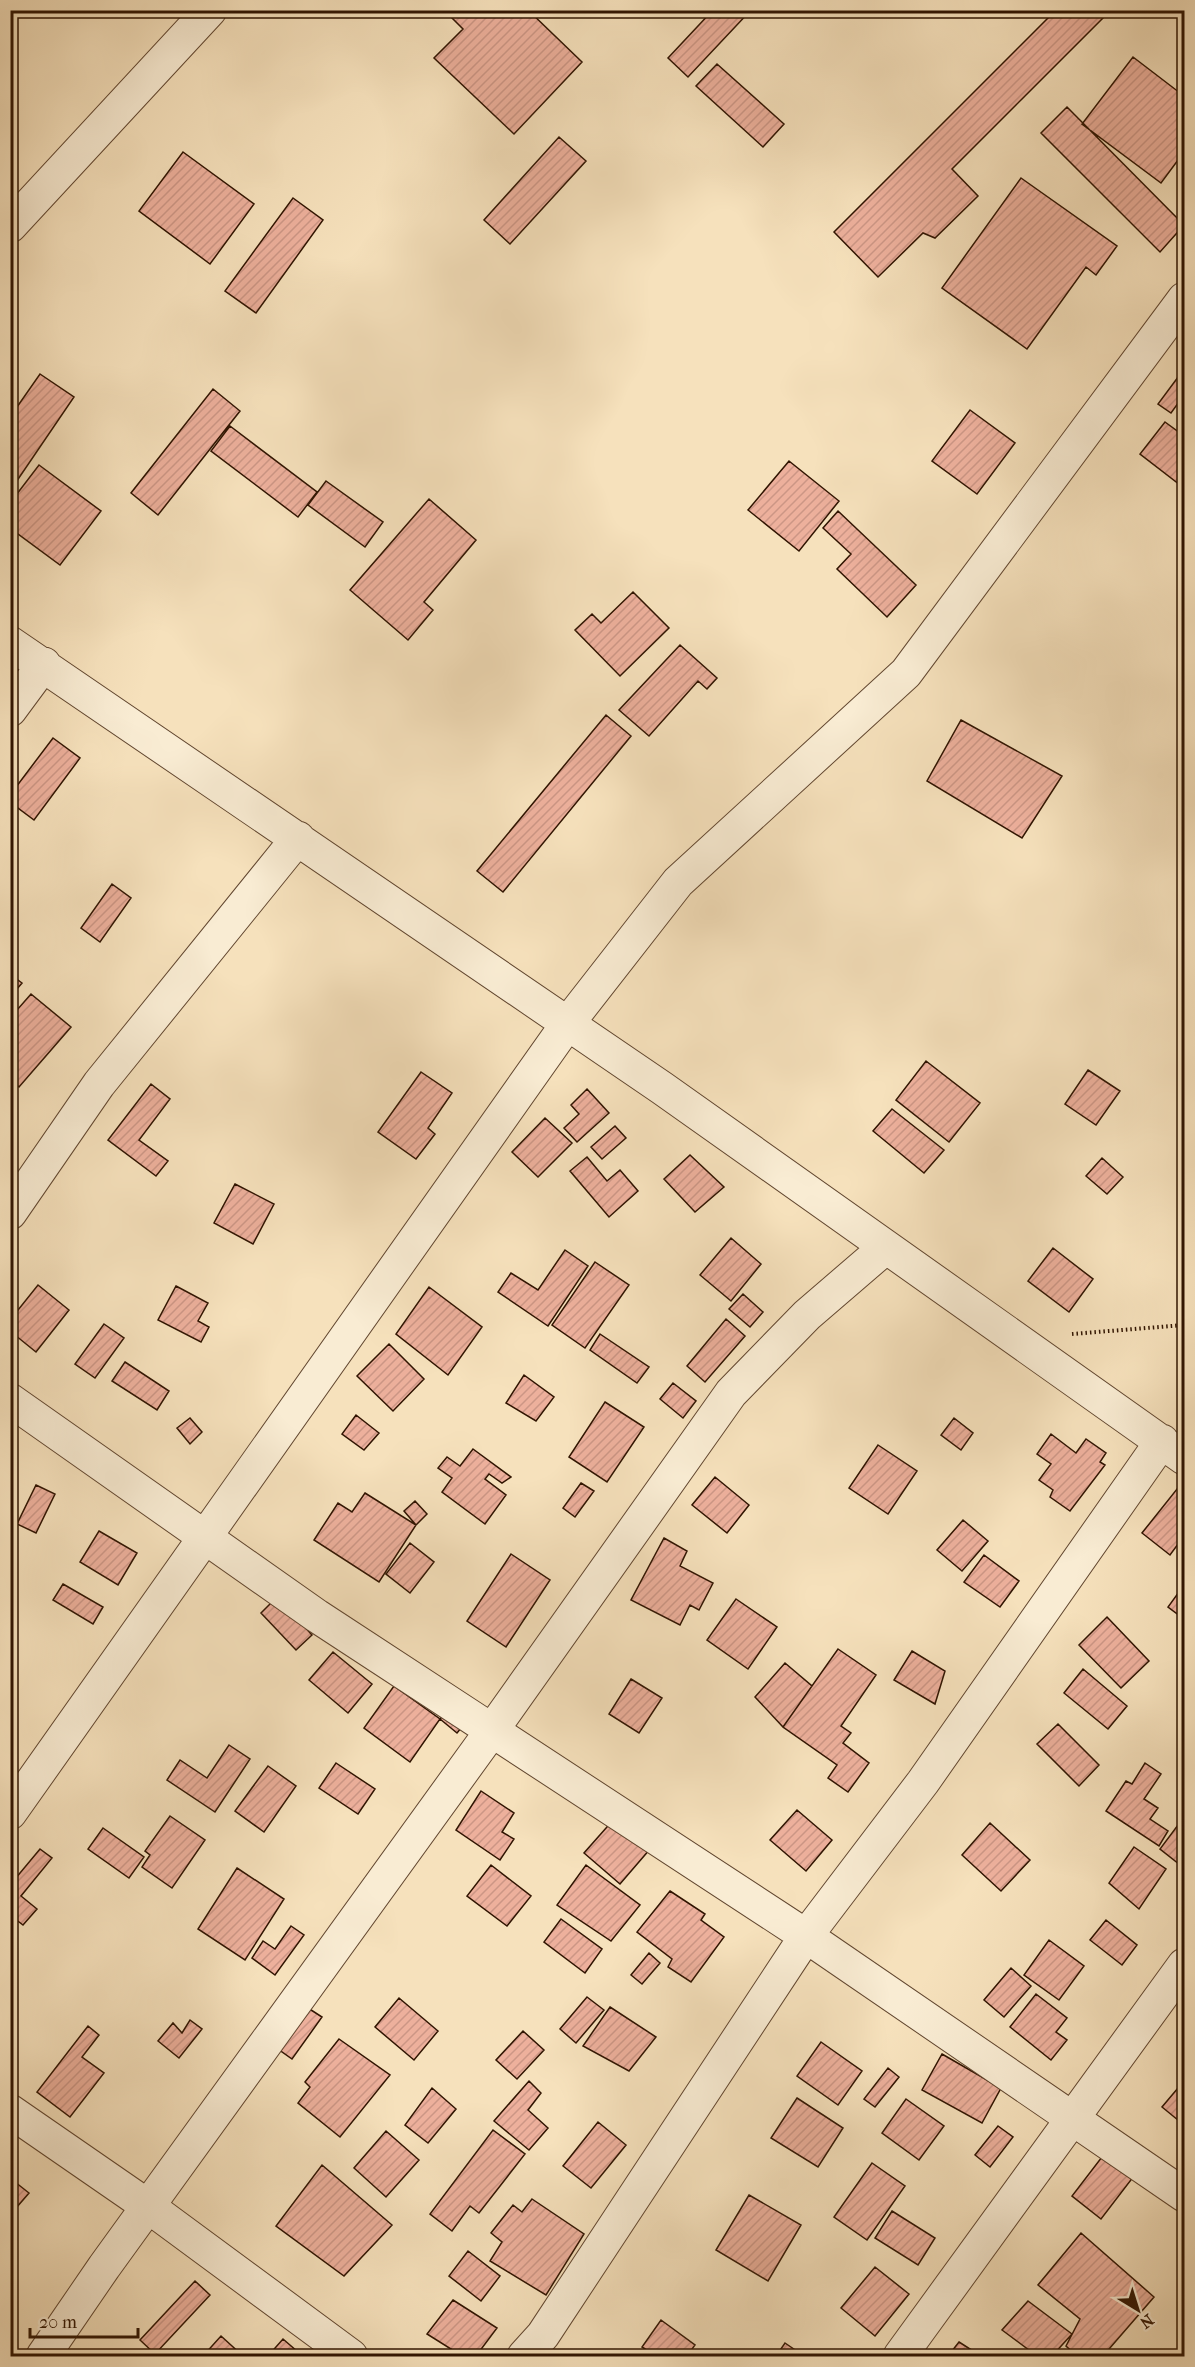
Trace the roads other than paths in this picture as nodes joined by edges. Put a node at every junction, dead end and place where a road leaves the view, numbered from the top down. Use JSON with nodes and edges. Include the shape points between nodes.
{"nodes":[{"id":1,"x":210,"y":10,"type":"edge"},
{"id":2,"x":10,"y":226,"type":"edge"},
{"id":3,"x":1185,"y":299,"type":"edge"},
{"id":4,"x":10,"y":643,"type":"edge"},
{"id":5,"x":44,"y":664,"type":"junction"},
{"id":6,"x":10,"y":710,"type":"edge"},
{"id":7,"x":298,"y":838,"type":"junction"},
{"id":8,"x":568,"y":1023,"type":"junction"},
{"id":9,"x":10,"y":1213,"type":"edge"},
{"id":10,"x":886,"y":1247,"type":"junction"},
{"id":11,"x":10,"y":1400,"type":"edge"},
{"id":12,"x":1173,"y":1450,"type":"edge"},
{"id":13,"x":204,"y":1538,"type":"junction"},
{"id":14,"x":493,"y":1729,"type":"junction"},
{"id":15,"x":10,"y":1813,"type":"edge"},
{"id":16,"x":806,"y":1936,"type":"junction"},
{"id":17,"x":1185,"y":1965,"type":"edge"},
{"id":18,"x":10,"y":2111,"type":"edge"},
{"id":19,"x":1074,"y":2118,"type":"junction"},
{"id":20,"x":1185,"y":2194,"type":"edge"},
{"id":21,"x":149,"y":2207,"type":"junction"},
{"id":22,"x":43,"y":2356,"type":"edge"},
{"id":23,"x":351,"y":2356,"type":"edge"},
{"id":24,"x":524,"y":2356,"type":"edge"},
{"id":25,"x":900,"y":2356,"type":"edge"}],
"edges":[{"from":1,"to":2,"type":"street"},
{"from":3,"to":8,"type":"street","via":[[906,673],[678,882]]},
{"from":4,"to":5,"type":"street"},
{"from":5,"to":6,"type":"street"},
{"from":5,"to":7,"type":"street"},
{"from":7,"to":8,"type":"street"},
{"from":7,"to":9,"type":"street","via":[[99,1084]]},
{"from":8,"to":10,"type":"street"},
{"from":8,"to":13,"type":"street"},
{"from":10,"to":12,"type":"street"},
{"from":10,"to":14,"type":"street","via":[[807,1315],[731,1393]]},
{"from":11,"to":13,"type":"street"},
{"from":12,"to":16,"type":"street"},
{"from":13,"to":14,"type":"street"},
{"from":13,"to":15,"type":"street"},
{"from":14,"to":16,"type":"street"},
{"from":14,"to":21,"type":"street"},
{"from":16,"to":19,"type":"street"},
{"from":16,"to":24,"type":"street","via":[[543,2335]]},
{"from":17,"to":19,"type":"street"},
{"from":18,"to":21,"type":"street"},
{"from":19,"to":20,"type":"street"},
{"from":19,"to":25,"type":"street"},
{"from":21,"to":22,"type":"street"},
{"from":21,"to":23,"type":"street"}]}
